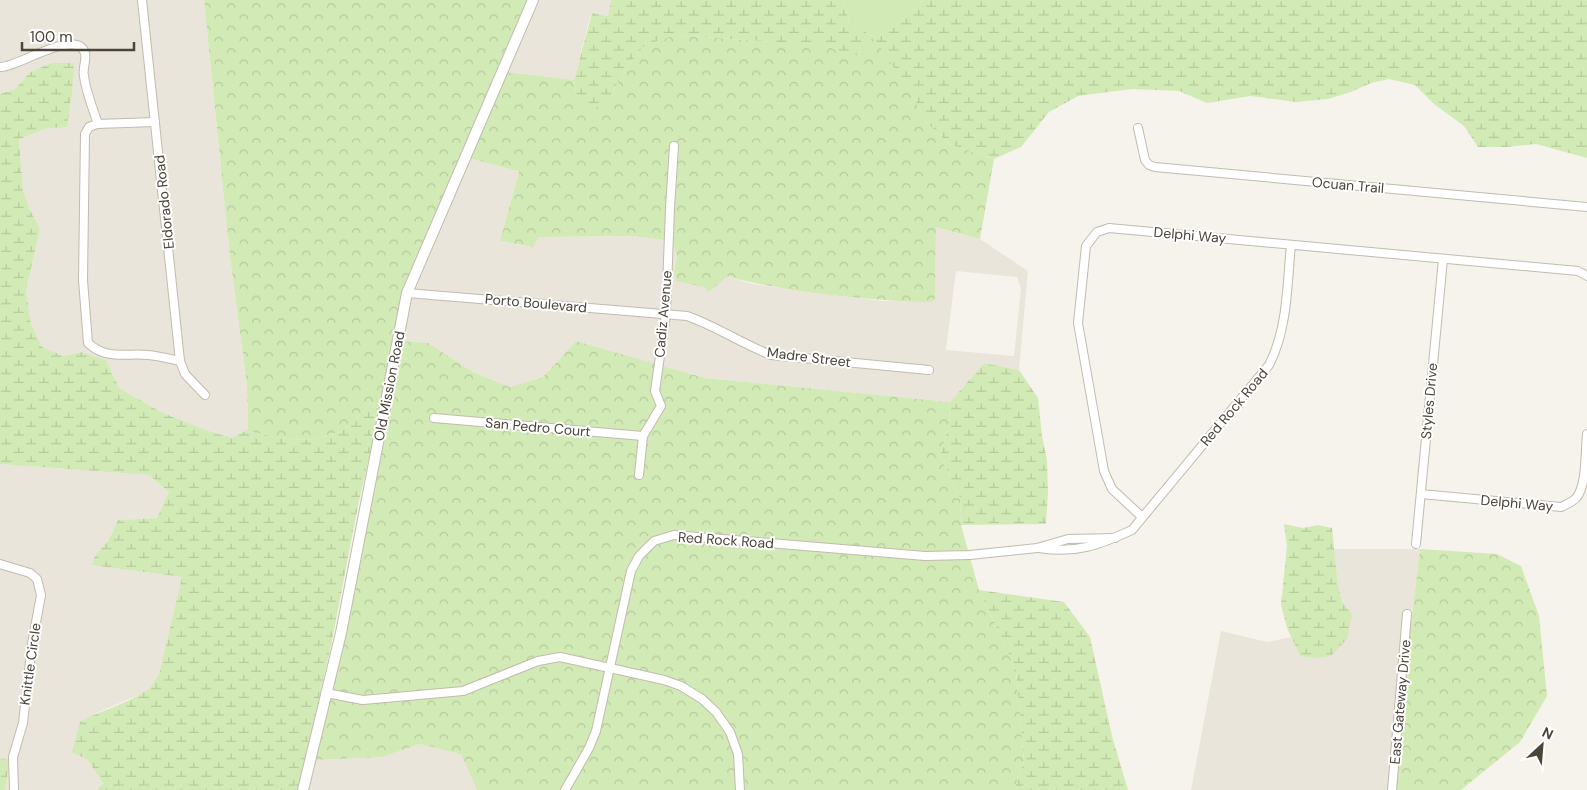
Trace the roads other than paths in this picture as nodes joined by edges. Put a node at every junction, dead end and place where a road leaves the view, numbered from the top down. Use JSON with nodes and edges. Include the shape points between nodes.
{"nodes":[{"id":1,"x":142,"y":0,"type":"edge"},
{"id":2,"x":533,"y":0,"type":"edge"},
{"id":3,"x":0,"y":67,"type":"edge"},
{"id":4,"x":155,"y":122,"type":"junction"},
{"id":5,"x":98,"y":124,"type":"junction"},
{"id":6,"x":1138,"y":128,"type":"dead end"},
{"id":7,"x":674,"y":146,"type":"dead end"},
{"id":8,"x":1587,"y":207,"type":"edge"},
{"id":9,"x":1291,"y":245,"type":"junction"},
{"id":10,"x":1443,"y":259,"type":"junction"},
{"id":11,"x":1587,"y":276,"type":"edge"},
{"id":12,"x":407,"y":293,"type":"junction"},
{"id":13,"x":666,"y":314,"type":"junction"},
{"id":14,"x":180,"y":361,"type":"junction"},
{"id":15,"x":929,"y":370,"type":"dead end"},
{"id":16,"x":205,"y":395,"type":"dead end"},
{"id":17,"x":434,"y":418,"type":"dead end"},
{"id":18,"x":1587,"y":434,"type":"edge"},
{"id":19,"x":643,"y":436,"type":"junction"},
{"id":20,"x":639,"y":475,"type":"dead end"},
{"id":21,"x":1421,"y":494,"type":"junction"},
{"id":22,"x":1142,"y":517,"type":"junction"},
{"id":23,"x":1076,"y":538,"type":"junction"},
{"id":24,"x":1115,"y":538,"type":"junction"},
{"id":25,"x":1416,"y":544,"type":"dead end"},
{"id":26,"x":1037,"y":548,"type":"junction"},
{"id":27,"x":1075,"y":550,"type":"junction"},
{"id":28,"x":0,"y":564,"type":"edge"},
{"id":29,"x":1407,"y":614,"type":"dead end"},
{"id":30,"x":610,"y":668,"type":"junction"},
{"id":31,"x":326,"y":693,"type":"junction"},
{"id":32,"x":14,"y":790,"type":"edge"},
{"id":33,"x":303,"y":790,"type":"edge"},
{"id":34,"x":565,"y":790,"type":"edge"},
{"id":35,"x":740,"y":790,"type":"edge"},
{"id":36,"x":1392,"y":790,"type":"edge"}],
"edges":[{"from":1,"to":4,"type":"street","name":"Eldorado Road"},
{"from":2,"to":12,"type":"street","name":"Old Mission Road"},
{"from":3,"to":5,"type":"street","via":[[57,46],[79,46],[85,55],[83,75]]},
{"from":4,"to":5,"type":"street"},
{"from":4,"to":14,"type":"street","name":"Eldorado Road"},
{"from":5,"to":14,"type":"street","via":[[89,127],[85,134],[83,280],[88,343],[108,354],[148,355]]},
{"from":6,"to":8,"type":"street","name":"Ocuan Trail","via":[[1145,160],[1155,167]]},
{"from":7,"to":13,"type":"street","name":"Cadiz Avenue"},
{"from":9,"to":10,"type":"street","name":"Delphi Way"},
{"from":9,"to":22,"type":"street","name":"Red Rock Road","via":[[1281,336],[1269,365]]},
{"from":9,"to":22,"type":"street","name":"Delphi Way","via":[[1109,228],[1097,232],[1086,246],[1078,324],[1104,471],[1112,489]]},
{"from":10,"to":11,"type":"street","name":"Delphi Way","via":[[1578,271]]},
{"from":10,"to":21,"type":"street","name":"Styles Drive"},
{"from":12,"to":13,"type":"street","name":"Porto Boulevard"},
{"from":12,"to":31,"type":"street","name":"Old Mission Road","via":[[341,633]]},
{"from":13,"to":15,"type":"street","name":"Madre Street","via":[[703,322],[771,355]]},
{"from":13,"to":19,"type":"street","name":"Cadiz Avenue","via":[[655,390],[661,406]]},
{"from":14,"to":16,"type":"street","name":"Eldorado Road","via":[[185,374]]},
{"from":17,"to":19,"type":"street","name":"San Pedro Court"},
{"from":18,"to":21,"type":"street","name":"Delphi Way","via":[[1582,486],[1570,504],[1561,506]]},
{"from":19,"to":20,"type":"street","name":"Cadiz Avenue"},
{"from":21,"to":25,"type":"street","name":"Styles Drive"},
{"from":22,"to":24,"type":"street","name":"Red Rock Road","via":[[1132,530]]},
{"from":23,"to":24,"type":"street","name":"Red Rock Road"},
{"from":23,"to":26,"type":"street","name":"Red Rock Road"},
{"from":23,"to":27,"type":"street"},
{"from":24,"to":27,"type":"street","name":"Red Rock Road"},
{"from":26,"to":27,"type":"street","name":"Red Rock Road"},
{"from":26,"to":30,"type":"street","name":"Red Rock Road","via":[[925,556],[674,535],[654,541],[639,556],[631,571]]},
{"from":28,"to":32,"type":"street","name":"Knittle Circle","via":[[30,573],[42,595],[32,644],[23,723],[13,757]]},
{"from":29,"to":36,"type":"street","name":"East Gateway Drive"},
{"from":30,"to":31,"type":"street","via":[[560,657],[538,661],[463,691],[363,700]]},
{"from":30,"to":34,"type":"street","name":"Red Rock Road","via":[[596,731]]},
{"from":30,"to":35,"type":"street","via":[[681,686],[716,712],[730,732],[738,754]]},
{"from":31,"to":33,"type":"street","name":"Old Mission Road"}]}
